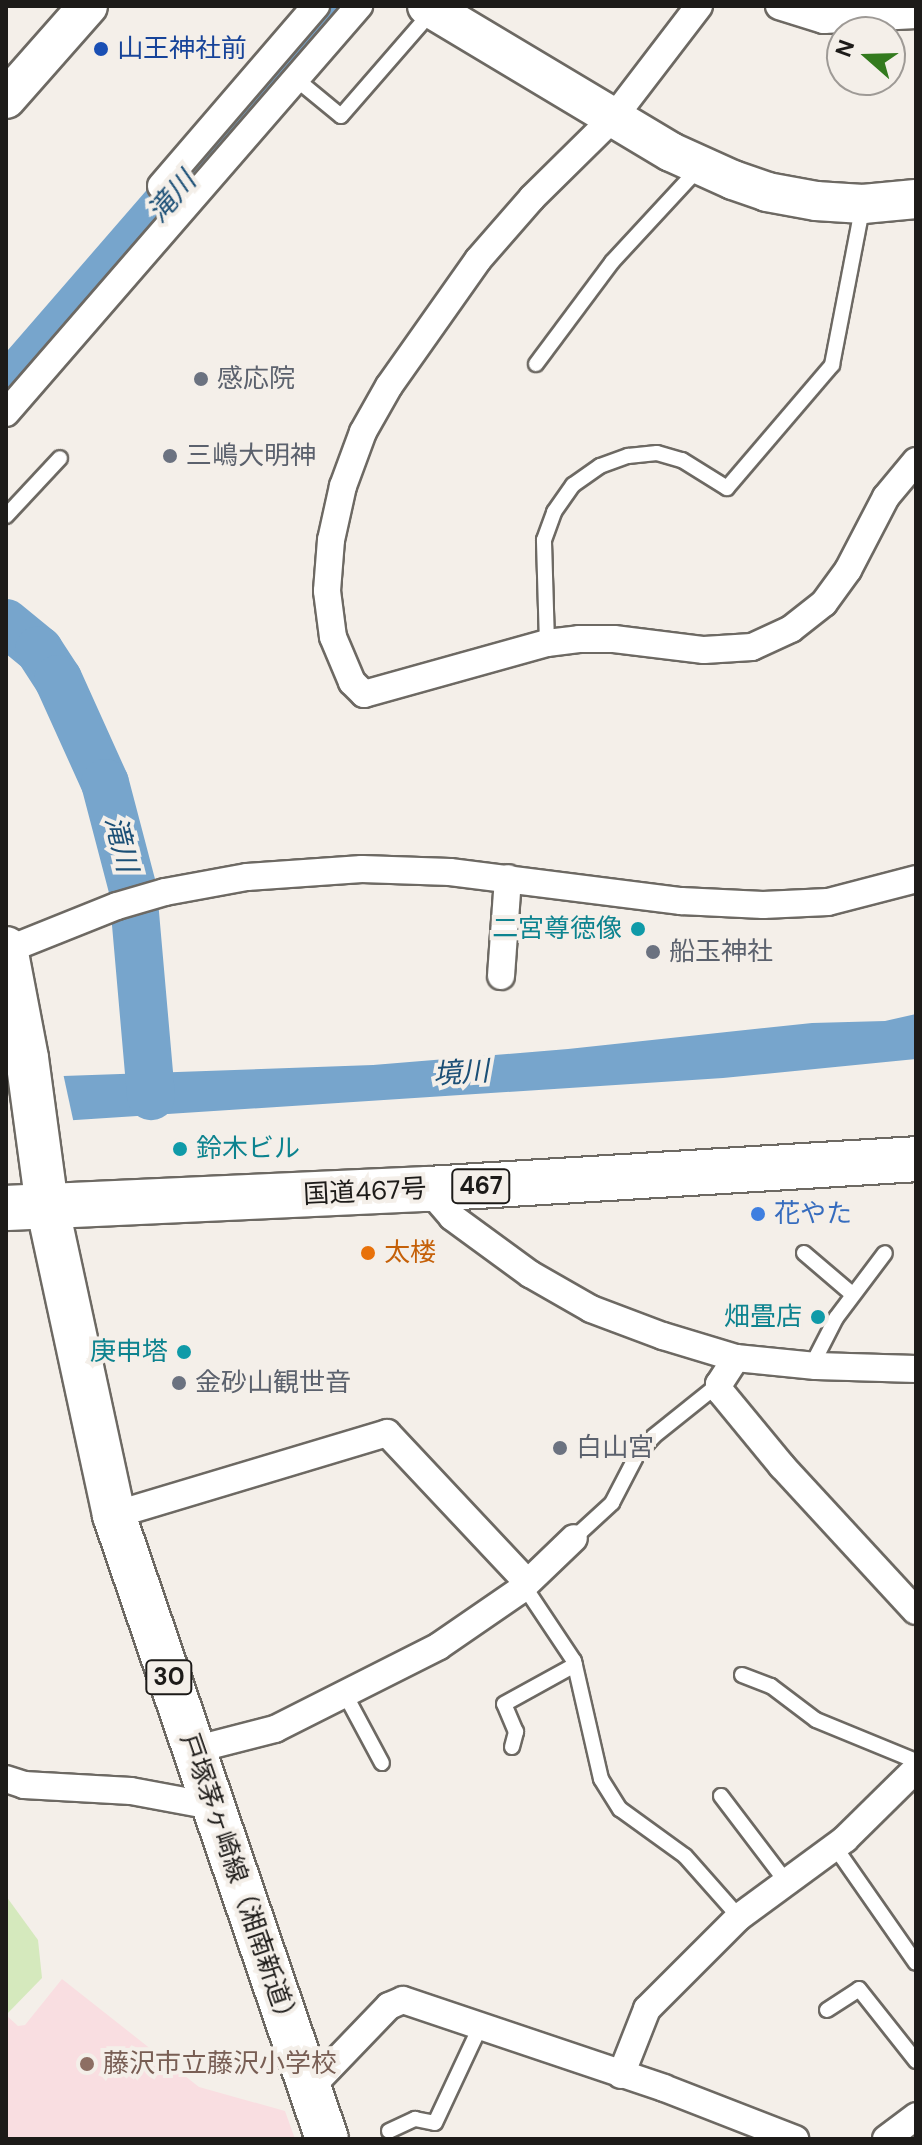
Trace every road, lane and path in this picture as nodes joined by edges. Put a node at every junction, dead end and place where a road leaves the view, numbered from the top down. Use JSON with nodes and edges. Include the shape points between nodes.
{"nodes":[{"id":1,"x":88,"y":6,"type":"edge"},
{"id":2,"x":316,"y":6,"type":"edge"},
{"id":3,"x":359,"y":6,"type":"edge"},
{"id":4,"x":699,"y":6,"type":"edge"},
{"id":5,"x":779,"y":6,"type":"edge"},
{"id":6,"x":430,"y":8,"type":"edge"},
{"id":7,"x":916,"y":15,"type":"edge"},
{"id":8,"x":296,"y":79,"type":"junction"},
{"id":9,"x":6,"y":99,"type":"edge"},
{"id":10,"x":614,"y":117,"type":"junction"},
{"id":11,"x":700,"y":167,"type":"junction"},
{"id":12,"x":161,"y":186,"type":"dead end"},
{"id":13,"x":916,"y":199,"type":"edge"},
{"id":14,"x":863,"y":204,"type":"junction"},
{"id":15,"x":536,"y":364,"type":"dead end"},
{"id":16,"x":6,"y":413,"type":"edge"},
{"id":17,"x":60,"y":458,"type":"dead end"},
{"id":18,"x":916,"y":461,"type":"edge"},
{"id":19,"x":6,"y":516,"type":"edge"},
{"id":20,"x":547,"y":643,"type":"junction"},
{"id":21,"x":508,"y":878,"type":"junction"},
{"id":22,"x":916,"y":879,"type":"edge"},
{"id":23,"x":6,"y":949,"type":"edge"},
{"id":24,"x":501,"y":976,"type":"dead end"},
{"id":25,"x":916,"y":1159,"type":"edge"},
{"id":26,"x":428,"y":1189,"type":"junction"},
{"id":27,"x":26,"y":1207,"type":"edge"},
{"id":28,"x":804,"y":1253,"type":"dead end"},
{"id":29,"x":885,"y":1253,"type":"dead end"},
{"id":30,"x":852,"y":1294,"type":"junction"},
{"id":31,"x":736,"y":1358,"type":"junction"},
{"id":32,"x":812,"y":1365,"type":"junction"},
{"id":33,"x":916,"y":1369,"type":"edge"},
{"id":34,"x":719,"y":1384,"type":"junction"},
{"id":35,"x":114,"y":1515,"type":"junction"},
{"id":36,"x":574,"y":1538,"type":"joint"},
{"id":37,"x":525,"y":1584,"type":"junction"},
{"id":38,"x":916,"y":1611,"type":"edge"},
{"id":39,"x":575,"y":1665,"type":"junction"},
{"id":40,"x":742,"y":1675,"type":"dead end"},
{"id":41,"x":346,"y":1696,"type":"junction"},
{"id":42,"x":512,"y":1747,"type":"dead end"},
{"id":43,"x":193,"y":1750,"type":"junction"},
{"id":44,"x":916,"y":1761,"type":"edge"},
{"id":45,"x":382,"y":1763,"type":"dead end"},
{"id":46,"x":916,"y":1769,"type":"edge"},
{"id":47,"x":6,"y":1779,"type":"edge"},
{"id":48,"x":721,"y":1796,"type":"dead end"},
{"id":49,"x":212,"y":1806,"type":"junction"},
{"id":50,"x":835,"y":1847,"type":"junction"},
{"id":51,"x":787,"y":1883,"type":"junction"},
{"id":52,"x":739,"y":1917,"type":"junction"},
{"id":53,"x":916,"y":1963,"type":"edge"},
{"id":54,"x":827,"y":2010,"type":"dead end"},
{"id":55,"x":480,"y":2027,"type":"junction"},
{"id":56,"x":916,"y":2061,"type":"edge"},
{"id":57,"x":621,"y":2075,"type":"junction"},
{"id":58,"x":311,"y":2087,"type":"junction"},
{"id":59,"x":916,"y":2116,"type":"edge"},
{"id":60,"x":389,"y":2131,"type":"dead end"},
{"id":61,"x":327,"y":2139,"type":"edge"},
{"id":62,"x":795,"y":2139,"type":"edge"},
{"id":63,"x":886,"y":2139,"type":"edge"}],
"edges":[{"from":1,"to":9,"type":"street"},
{"from":2,"to":12,"type":"street"},
{"from":3,"to":8,"type":"street"},
{"from":4,"to":10,"type":"street"},
{"from":5,"to":7,"type":"street","via":[[824,20]]},
{"from":6,"to":8,"type":"lane","via":[[341,116]]},
{"from":6,"to":10,"type":"street"},
{"from":8,"to":16,"type":"street"},
{"from":10,"to":11,"type":"street"},
{"from":10,"to":20,"type":"street","via":[[478,260],[389,386],[363,432],[331,540],[327,591],[333,637],[352,682],[364,694]]},
{"from":11,"to":14,"type":"street","via":[[779,195]]},
{"from":11,"to":15,"type":"lane","via":[[612,262]]},
{"from":13,"to":14,"type":"street"},
{"from":14,"to":20,"type":"lane","via":[[832,365],[727,488],[682,460],[657,453],[600,466],[573,485],[554,512],[544,540]]},
{"from":17,"to":19,"type":"lane"},
{"from":18,"to":20,"type":"street","via":[[886,497],[848,570],[824,603],[791,629],[752,647],[716,650],[614,639]]},
{"from":21,"to":22,"type":"street","via":[[751,905],[828,902]]},
{"from":21,"to":23,"type":"street","via":[[346,870],[223,880],[117,906]]},
{"from":21,"to":24,"type":"street"},
{"from":23,"to":27,"type":"main road","number":"30","via":[[38,1146]]},
{"from":25,"to":26,"type":"highway","name":"国道467号","number":"467"},
{"from":26,"to":27,"type":"highway","name":"国道467号","number":"467"},
{"from":26,"to":31,"type":"street","via":[[481,1239],[591,1309]]},
{"from":27,"to":35,"type":"main road","name":"戸塚茅ヶ崎線（湘南新道）","number":"30"},
{"from":28,"to":30,"type":"lane"},
{"from":29,"to":30,"type":"lane"},
{"from":30,"to":32,"type":"lane"},
{"from":31,"to":32,"type":"street"},
{"from":31,"to":34,"type":"street"},
{"from":32,"to":33,"type":"street"},
{"from":34,"to":36,"type":"lane","via":[[654,1436],[637,1455],[612,1503]]},
{"from":34,"to":38,"type":"street","via":[[782,1466]]},
{"from":35,"to":37,"type":"street","via":[[387,1433]]},
{"from":35,"to":43,"type":"main road","name":"戸塚茅ヶ崎線（湘南新道）","number":"30"},
{"from":36,"to":37,"type":"street"},
{"from":37,"to":39,"type":"lane"},
{"from":37,"to":41,"type":"street","via":[[439,1646]]},
{"from":39,"to":42,"type":"lane","via":[[504,1704],[516,1732]]},
{"from":39,"to":52,"type":"lane","via":[[601,1779],[620,1809],[685,1856]]},
{"from":40,"to":44,"type":"lane","via":[[771,1686],[816,1720]]},
{"from":41,"to":43,"type":"street","via":[[275,1729]]},
{"from":41,"to":45,"type":"lane"},
{"from":43,"to":49,"type":"main road","name":"戸塚茅ヶ崎線（湘南新道）","number":"30"},
{"from":46,"to":50,"type":"street"},
{"from":47,"to":49,"type":"street","via":[[24,1785],[131,1791]]},
{"from":48,"to":51,"type":"lane"},
{"from":49,"to":58,"type":"main road","name":"戸塚茅ヶ崎線（湘南新道）","number":"30"},
{"from":50,"to":51,"type":"street"},
{"from":50,"to":53,"type":"lane"},
{"from":51,"to":52,"type":"street"},
{"from":52,"to":57,"type":"street","via":[[647,2009]]},
{"from":54,"to":56,"type":"lane","via":[[859,1989]]},
{"from":55,"to":57,"type":"street"},
{"from":55,"to":58,"type":"street","via":[[403,2000],[389,2006]]},
{"from":55,"to":60,"type":"lane","via":[[435,2123],[415,2119]]},
{"from":57,"to":62,"type":"street"},
{"from":58,"to":61,"type":"main road","name":"戸塚茅ヶ崎線（湘南新道）","number":"30"},
{"from":59,"to":63,"type":"street"}]}
